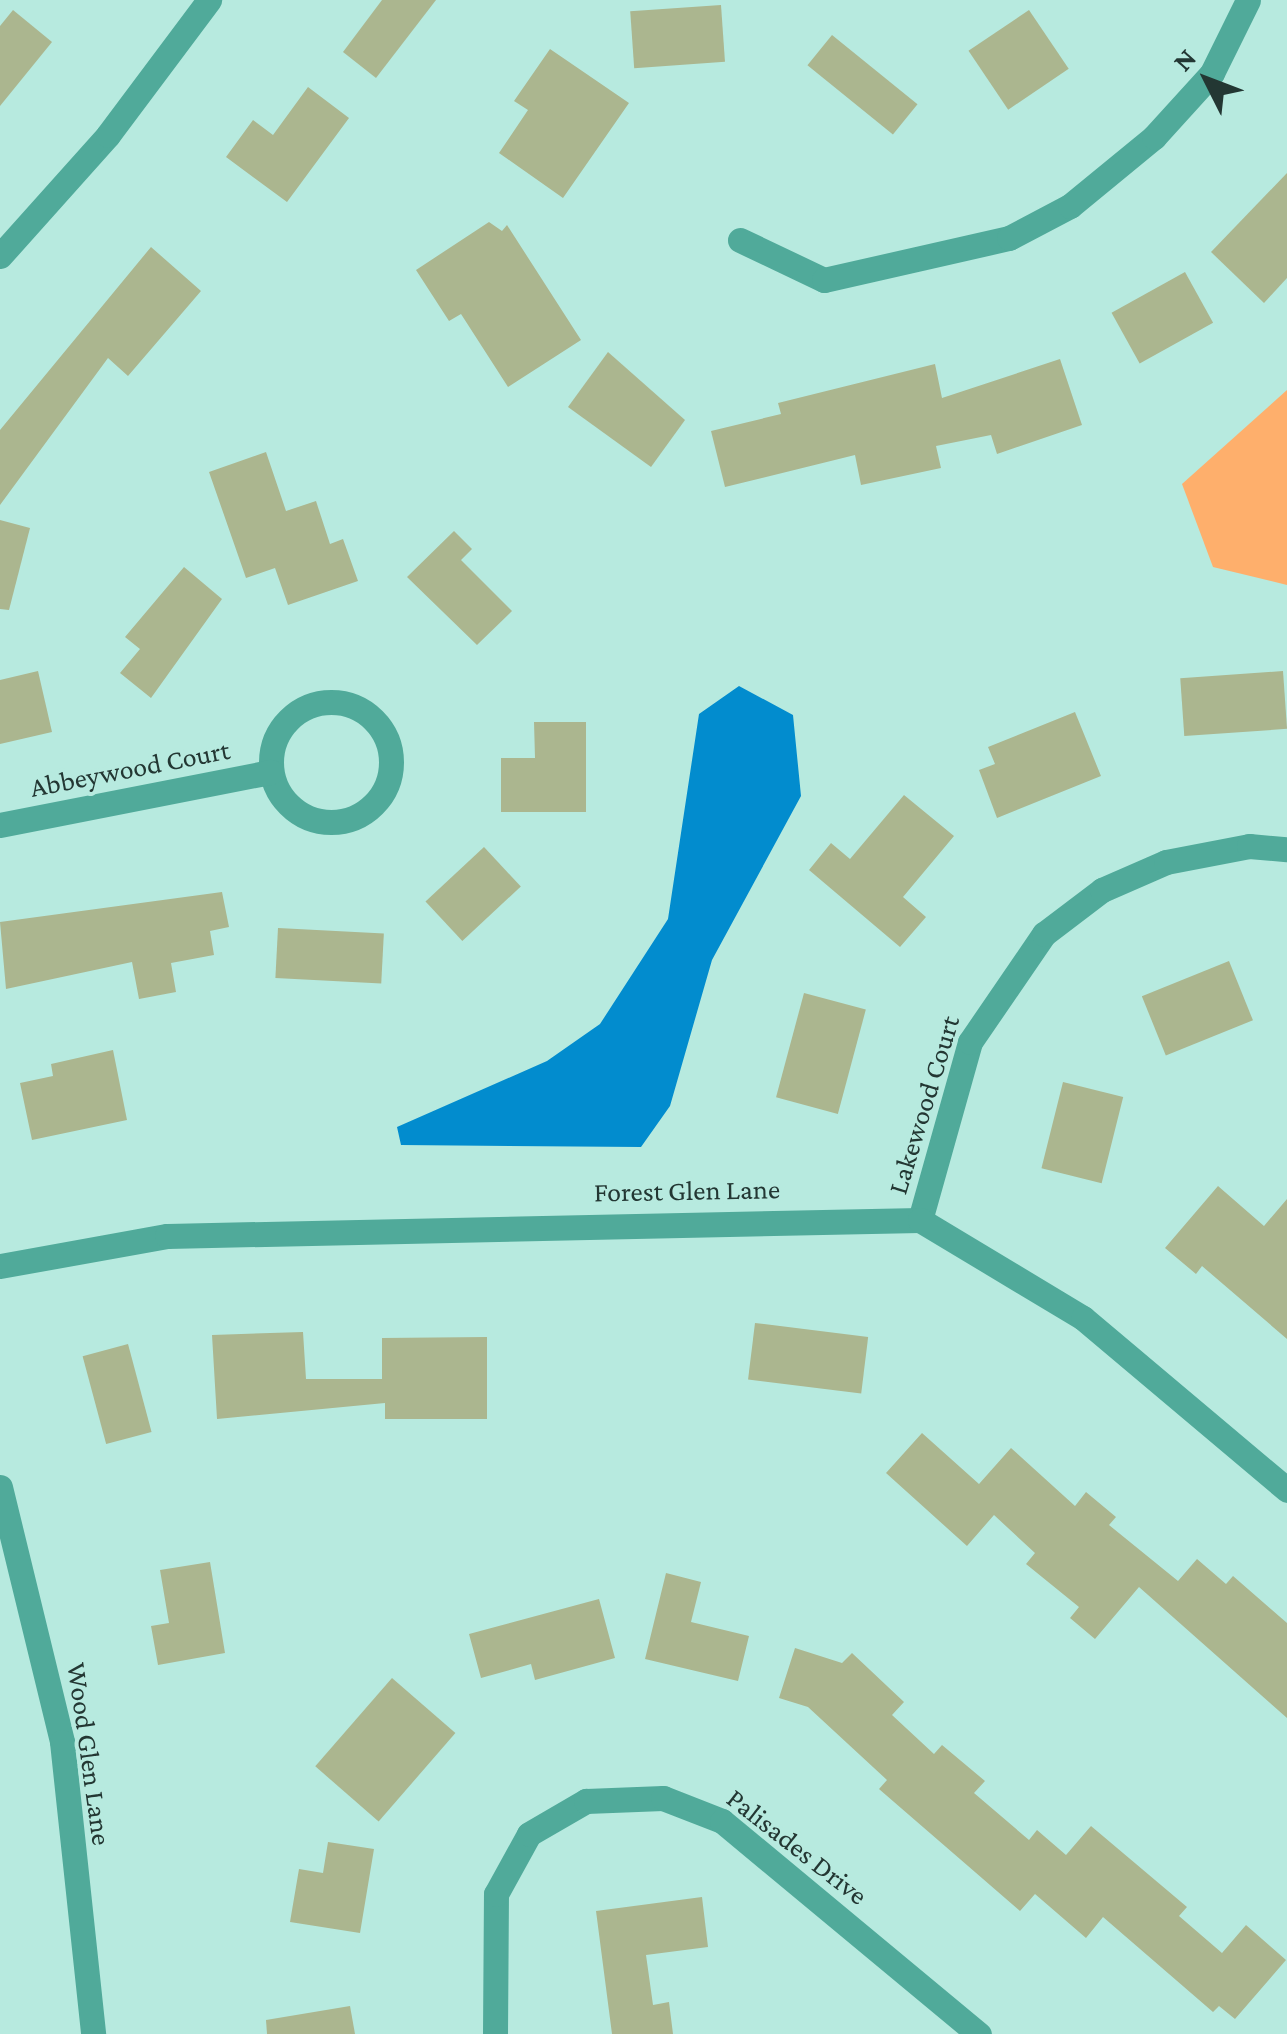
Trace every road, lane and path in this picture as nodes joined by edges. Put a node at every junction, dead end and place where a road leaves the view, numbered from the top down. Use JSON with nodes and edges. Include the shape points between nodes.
{"nodes":[{"id":1,"x":210,"y":0,"type":"edge"},
{"id":2,"x":1248,"y":0,"type":"edge"},
{"id":3,"x":740,"y":240,"type":"dead end"},
{"id":4,"x":0,"y":256,"type":"edge"},
{"id":5,"x":271,"y":772,"type":"junction"},
{"id":6,"x":0,"y":825,"type":"edge"},
{"id":7,"x":1287,"y":849,"type":"edge"},
{"id":8,"x":920,"y":1220,"type":"junction"},
{"id":9,"x":0,"y":1266,"type":"edge"},
{"id":10,"x":0,"y":1486,"type":"edge"},
{"id":11,"x":1287,"y":1490,"type":"edge"},
{"id":12,"x":93,"y":2034,"type":"edge"},
{"id":13,"x":495,"y":2034,"type":"edge"},
{"id":14,"x":979,"y":2034,"type":"edge"}],
"edges":[{"from":1,"to":4,"type":"street","via":[[108,136]]},
{"from":2,"to":3,"type":"street","via":[[1212,74],[1154,137],[1070,206],[1009,238],[824,280]]},
{"from":5,"to":5,"type":"street","name":"Abbeywood Court","via":[[289,806],[341,821],[385,788],[390,749],[376,722],[351,704],[310,705],[279,732]]},
{"from":5,"to":6,"type":"street","name":"Abbeywood Court"},
{"from":7,"to":8,"type":"street","name":"Lakewood Court","via":[[1249,846],[1166,862],[1102,890],[1044,934],[970,1042]]},
{"from":8,"to":9,"type":"street","name":"Forest Glen Lane","via":[[167,1236]]},
{"from":8,"to":11,"type":"street","via":[[1083,1318]]},
{"from":10,"to":12,"type":"street","name":"Wood Glen Lane","via":[[62,1742]]},
{"from":13,"to":14,"type":"street","name":"Palisades Drive","via":[[496,1894],[529,1834],[586,1800],[663,1798],[710,1815]]}]}
